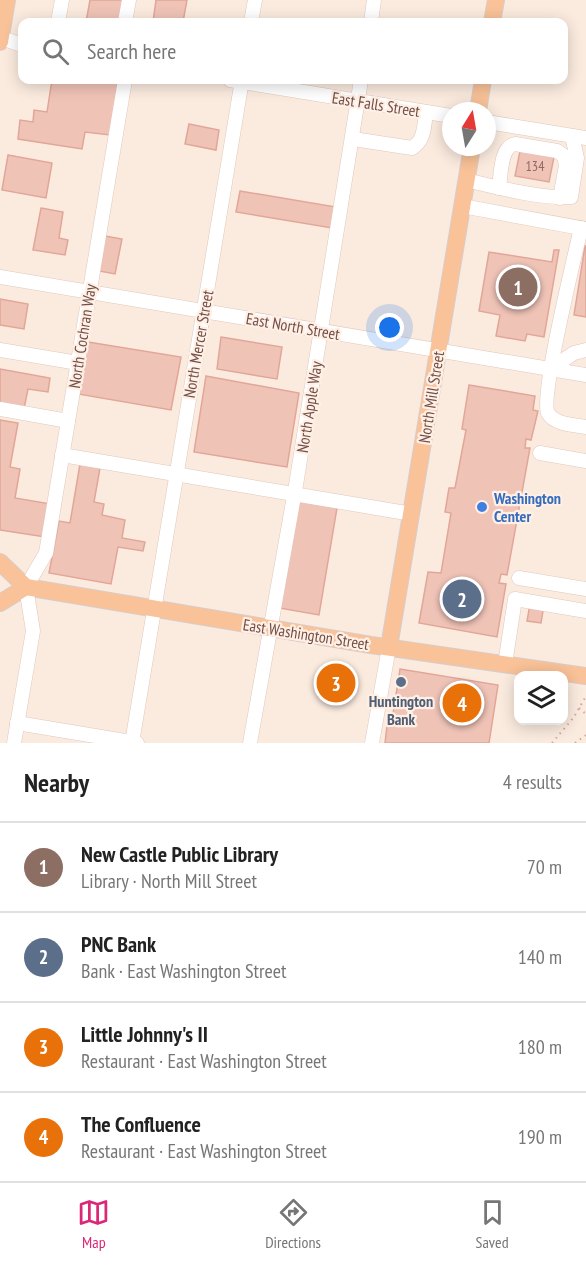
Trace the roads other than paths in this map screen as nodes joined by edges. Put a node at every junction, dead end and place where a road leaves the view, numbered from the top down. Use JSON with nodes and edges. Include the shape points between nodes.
{"nodes":[{"id":1,"x":62,"y":0,"type":"edge"},
{"id":2,"x":129,"y":0,"type":"edge"},
{"id":3,"x":255,"y":0,"type":"edge"},
{"id":4,"x":374,"y":0,"type":"edge"},
{"id":5,"x":496,"y":0,"type":"edge"},
{"id":6,"x":4,"y":10,"type":"edge"},
{"id":7,"x":59,"y":18,"type":"edge"},
{"id":8,"x":126,"y":18,"type":"edge"},
{"id":9,"x":252,"y":18,"type":"edge"},
{"id":10,"x":372,"y":18,"type":"edge"},
{"id":11,"x":493,"y":18,"type":"edge"},
{"id":12,"x":0,"y":39,"type":"edge"},
{"id":13,"x":18,"y":44,"type":"edge"},
{"id":14,"x":124,"y":84,"type":"edge"},
{"id":15,"x":237,"y":84,"type":"edge"},
{"id":16,"x":261,"y":84,"type":"edge"},
{"id":17,"x":361,"y":84,"type":"edge"},
{"id":18,"x":482,"y":84,"type":"edge"},
{"id":19,"x":358,"y":101,"type":"junction"},
{"id":20,"x":479,"y":102,"type":"edge"},
{"id":21,"x":426,"y":112,"type":"junction"},
{"id":22,"x":442,"y":115,"type":"edge"},
{"id":23,"x":496,"y":123,"type":"edge"},
{"id":24,"x":572,"y":136,"type":"junction"},
{"id":25,"x":586,"y":138,"type":"edge"},
{"id":26,"x":352,"y":139,"type":"junction"},
{"id":27,"x":470,"y":156,"type":"edge"},
{"id":28,"x":466,"y":180,"type":"junction"},
{"id":29,"x":499,"y":188,"type":"junction"},
{"id":30,"x":563,"y":197,"type":"junction"},
{"id":31,"x":462,"y":206,"type":"junction"},
{"id":32,"x":562,"y":224,"type":"junction"},
{"id":33,"x":584,"y":228,"type":"edge"},
{"id":34,"x":0,"y":277,"type":"edge"},
{"id":35,"x":90,"y":292,"type":"junction"},
{"id":36,"x":203,"y":311,"type":"junction"},
{"id":37,"x":322,"y":331,"type":"junction"},
{"id":38,"x":0,"y":350,"type":"edge"},
{"id":39,"x":586,"y":350,"type":"edge"},
{"id":40,"x":439,"y":351,"type":"junction"},
{"id":41,"x":78,"y":363,"type":"junction"},
{"id":42,"x":550,"y":369,"type":"junction"},
{"id":43,"x":586,"y":375,"type":"edge"},
{"id":44,"x":0,"y":409,"type":"edge"},
{"id":45,"x":68,"y":421,"type":"junction"},
{"id":46,"x":586,"y":426,"type":"edge"},
{"id":47,"x":540,"y":453,"type":"dead end"},
{"id":48,"x":63,"y":455,"type":"junction"},
{"id":49,"x":586,"y":461,"type":"edge"},
{"id":50,"x":176,"y":475,"type":"junction"},
{"id":51,"x":294,"y":495,"type":"junction"},
{"id":52,"x":412,"y":514,"type":"junction"},
{"id":53,"x":0,"y":562,"type":"edge"},
{"id":54,"x":519,"y":578,"type":"dead end"},
{"id":55,"x":26,"y":587,"type":"junction"},
{"id":56,"x":586,"y":589,"type":"edge"},
{"id":57,"x":0,"y":603,"type":"edge"},
{"id":58,"x":153,"y":608,"type":"junction"},
{"id":59,"x":586,"y":611,"type":"edge"},
{"id":60,"x":269,"y":628,"type":"junction"},
{"id":61,"x":389,"y":647,"type":"junction"},
{"id":62,"x":505,"y":664,"type":"junction"},
{"id":63,"x":586,"y":676,"type":"edge"},
{"id":64,"x":17,"y":723,"type":"junction"},
{"id":65,"x":14,"y":743,"type":"edge"},
{"id":66,"x":134,"y":743,"type":"edge"},
{"id":67,"x":250,"y":743,"type":"edge"},
{"id":68,"x":372,"y":743,"type":"edge"}],
"edges":[{"from":1,"to":7,"type":"street"},
{"from":2,"to":8,"type":"street"},
{"from":3,"to":9,"type":"street"},
{"from":4,"to":10,"type":"street"},
{"from":5,"to":11,"type":"main road"},
{"from":6,"to":12,"type":"main road"},
{"from":12,"to":13,"type":"street"},
{"from":14,"to":35,"type":"street","name":"North Cochran Way"},
{"from":15,"to":36,"type":"street","name":"North Mercer Street"},
{"from":16,"to":19,"type":"street","name":"East Falls Street"},
{"from":17,"to":19,"type":"street","name":"North Apple Way"},
{"from":18,"to":20,"type":"main road"},
{"from":19,"to":21,"type":"street","name":"East Falls Street"},
{"from":19,"to":26,"type":"street","name":"North Apple Way"},
{"from":21,"to":22,"type":"street","name":"East Falls Street"},
{"from":21,"to":26,"type":"street","via":[[423,135],[412,148]]},
{"from":23,"to":24,"type":"street"},
{"from":24,"to":25,"type":"street"},
{"from":24,"to":30,"type":"street","via":[[577,168],[571,197]]},
{"from":26,"to":37,"type":"street","name":"North Apple Way"},
{"from":27,"to":28,"type":"main road","name":"North Mill Street"},
{"from":28,"to":29,"type":"street"},
{"from":28,"to":31,"type":"main road","name":"North Mill Street"},
{"from":29,"to":30,"type":"street"},
{"from":29,"to":30,"type":"street","via":[[506,151],[510,145],[525,146],[557,151],[564,156]]},
{"from":30,"to":32,"type":"street"},
{"from":31,"to":32,"type":"street"},
{"from":31,"to":40,"type":"main road","name":"North Mill Street"},
{"from":32,"to":33,"type":"street"},
{"from":33,"to":42,"type":"street"},
{"from":34,"to":35,"type":"street","name":"East North Street"},
{"from":35,"to":36,"type":"street","name":"East North Street"},
{"from":35,"to":41,"type":"street","name":"North Cochran Way"},
{"from":36,"to":37,"type":"street","name":"East North Street"},
{"from":36,"to":50,"type":"street","name":"North Mercer Street"},
{"from":37,"to":40,"type":"street","name":"East North Street"},
{"from":37,"to":51,"type":"street","name":"North Apple Way"},
{"from":38,"to":41,"type":"street"},
{"from":39,"to":42,"type":"street"},
{"from":40,"to":42,"type":"street","name":"East North Street"},
{"from":40,"to":52,"type":"main road","name":"North Mill Street"},
{"from":41,"to":45,"type":"street","name":"North Cochran Way"},
{"from":42,"to":43,"type":"street","name":"East North Street"},
{"from":42,"to":46,"type":"street","via":[[546,394],[549,414],[555,420]]},
{"from":44,"to":45,"type":"street"},
{"from":45,"to":48,"type":"street","name":"North Cochran Way"},
{"from":47,"to":49,"type":"street"},
{"from":48,"to":50,"type":"street"},
{"from":48,"to":55,"type":"street","name":"North Cochran Way","via":[[46,553]]},
{"from":50,"to":51,"type":"street"},
{"from":50,"to":58,"type":"street","name":"North Mercer Street"},
{"from":51,"to":52,"type":"street"},
{"from":51,"to":60,"type":"street","name":"North Apple Way"},
{"from":52,"to":61,"type":"main road","name":"North Mill Street"},
{"from":53,"to":55,"type":"main road"},
{"from":54,"to":56,"type":"street"},
{"from":55,"to":57,"type":"main road"},
{"from":55,"to":58,"type":"main road","name":"East Washington Street"},
{"from":55,"to":64,"type":"street","via":[[33,631]]},
{"from":58,"to":60,"type":"main road","name":"East Washington Street"},
{"from":58,"to":66,"type":"street","name":"North Mercer Street"},
{"from":59,"to":62,"type":"street","via":[[515,599]]},
{"from":60,"to":61,"type":"main road","name":"East Washington Street"},
{"from":60,"to":67,"type":"street","name":"North Apple Way"},
{"from":61,"to":62,"type":"main road","name":"East Washington Street"},
{"from":61,"to":68,"type":"street"},
{"from":62,"to":63,"type":"main road","name":"East Washington Street"},
{"from":64,"to":65,"type":"street"},
{"from":64,"to":66,"type":"street"}]}
